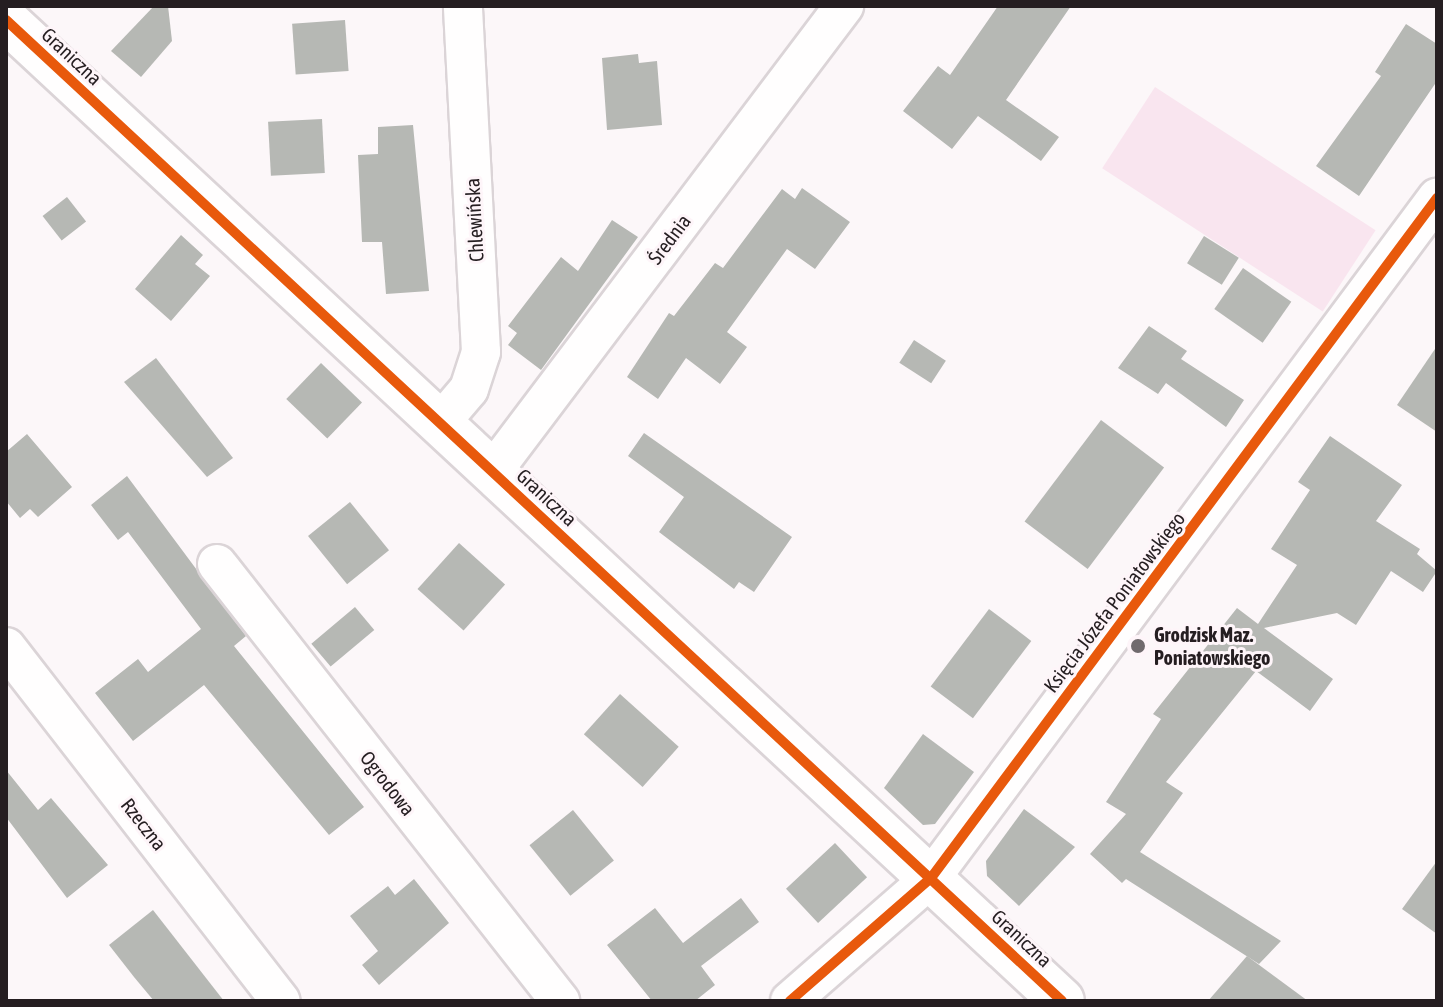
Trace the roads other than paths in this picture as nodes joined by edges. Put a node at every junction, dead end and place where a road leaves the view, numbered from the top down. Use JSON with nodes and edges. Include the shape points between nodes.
{"nodes":[{"id":1,"x":463,"y":6,"type":"edge"},
{"id":2,"x":844,"y":6,"type":"edge"},
{"id":3,"x":6,"y":20,"type":"edge"},
{"id":4,"x":1437,"y":198,"type":"edge"},
{"id":5,"x":441,"y":422,"type":"junction"},
{"id":6,"x":493,"y":471,"type":"junction"},
{"id":7,"x":217,"y":564,"type":"dead end"},
{"id":8,"x":6,"y":647,"type":"edge"},
{"id":9,"x":931,"y":878,"type":"junction"},
{"id":10,"x":281,"y":1001,"type":"edge"},
{"id":11,"x":560,"y":1001,"type":"edge"},
{"id":12,"x":790,"y":1001,"type":"edge"},
{"id":13,"x":1062,"y":1001,"type":"edge"}],
"edges":[{"from":1,"to":5,"type":"street","name":"Chlewińska","via":[[481,352],[469,389]]},
{"from":2,"to":6,"type":"street","name":"Średnia"},
{"from":3,"to":5,"type":"street","name":"Graniczna"},
{"from":4,"to":9,"type":"street","name":"Księcia Józefa Poniatowskiego"},
{"from":5,"to":6,"type":"street","name":"Graniczna"},
{"from":6,"to":9,"type":"street","name":"Graniczna"},
{"from":7,"to":11,"type":"street","name":"Ogrodowa"},
{"from":8,"to":10,"type":"street","name":"Rzeczna"},
{"from":9,"to":12,"type":"street","name":"Księcia Józefa Poniatowskiego"},
{"from":9,"to":13,"type":"street","name":"Graniczna"}]}
